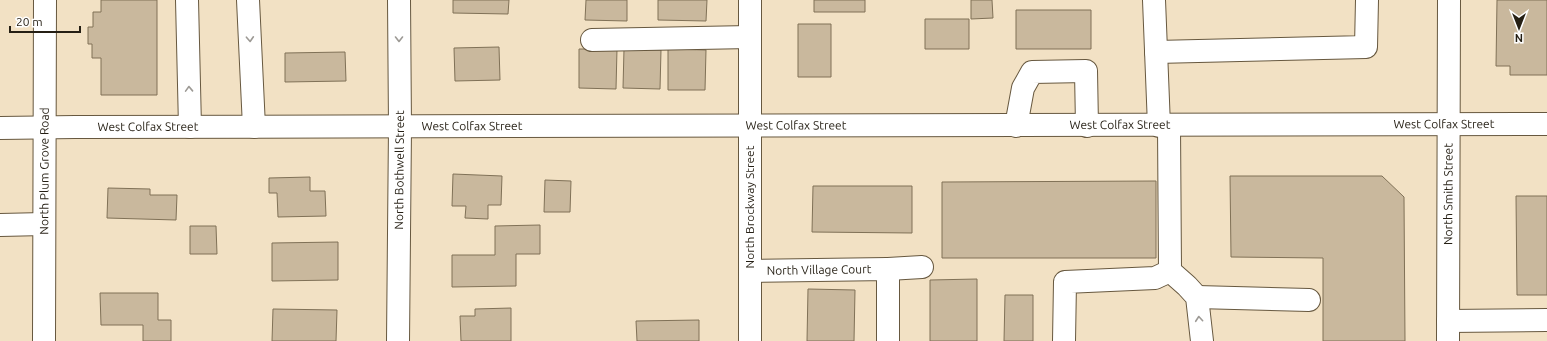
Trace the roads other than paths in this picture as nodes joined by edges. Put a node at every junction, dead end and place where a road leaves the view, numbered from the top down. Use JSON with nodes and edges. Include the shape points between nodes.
{"nodes":[{"id":1,"x":45,"y":0,"type":"edge"},
{"id":2,"x":187,"y":0,"type":"edge"},
{"id":3,"x":248,"y":0,"type":"edge"},
{"id":4,"x":399,"y":0,"type":"edge"},
{"id":5,"x":750,"y":0,"type":"edge"},
{"id":6,"x":1154,"y":0,"type":"edge"},
{"id":7,"x":1367,"y":0,"type":"edge"},
{"id":8,"x":1449,"y":0,"type":"edge"},
{"id":9,"x":750,"y":37,"type":"junction"},
{"id":10,"x":592,"y":40,"type":"dead end"},
{"id":11,"x":1156,"y":52,"type":"junction"},
{"id":12,"x":1449,"y":123,"type":"junction"},
{"id":13,"x":1547,"y":124,"type":"edge"},
{"id":14,"x":750,"y":126,"type":"junction"},
{"id":15,"x":1016,"y":126,"type":"junction"},
{"id":16,"x":1087,"y":126,"type":"junction"},
{"id":17,"x":1164,"y":126,"type":"junction"},
{"id":18,"x":400,"y":127,"type":"junction"},
{"id":19,"x":0,"y":128,"type":"edge"},
{"id":20,"x":44,"y":128,"type":"junction"},
{"id":21,"x":190,"y":128,"type":"junction"},
{"id":22,"x":254,"y":128,"type":"junction"},
{"id":23,"x":44,"y":224,"type":"junction"},
{"id":24,"x":0,"y":225,"type":"edge"},
{"id":25,"x":922,"y":267,"type":"dead end"},
{"id":26,"x":888,"y":269,"type":"junction"},
{"id":27,"x":750,"y":271,"type":"junction"},
{"id":28,"x":1170,"y":271,"type":"junction"},
{"id":29,"x":1196,"y":297,"type":"junction"},
{"id":30,"x":1309,"y":300,"type":"dead end"},
{"id":31,"x":1547,"y":320,"type":"edge"},
{"id":32,"x":1448,"y":331,"type":"edge"},
{"id":33,"x":44,"y":341,"type":"edge"},
{"id":34,"x":398,"y":341,"type":"edge"},
{"id":35,"x":750,"y":341,"type":"edge"},
{"id":36,"x":888,"y":341,"type":"edge"},
{"id":37,"x":1064,"y":341,"type":"edge"},
{"id":38,"x":1202,"y":341,"type":"edge"}],
"edges":[{"from":1,"to":20,"type":"street","name":"North Plum Grove Road"},
{"from":21,"to":2,"type":"street","one_way":true},
{"from":3,"to":22,"type":"street","one_way":true},
{"from":4,"to":18,"type":"street","name":"North Bothwell Street","one_way":true},
{"from":5,"to":9,"type":"street","name":"North Brockway Street"},
{"from":6,"to":11,"type":"street"},
{"from":7,"to":11,"type":"street","via":[[1366,47]]},
{"from":8,"to":12,"type":"street","name":"North Smith Street"},
{"from":9,"to":10,"type":"street"},
{"from":9,"to":14,"type":"street","name":"North Brockway Street"},
{"from":11,"to":17,"type":"street"},
{"from":12,"to":13,"type":"street","name":"West Colfax Street"},
{"from":12,"to":17,"type":"street","name":"West Colfax Street"},
{"from":12,"to":32,"type":"street","name":"North Smith Street"},
{"from":14,"to":15,"type":"street","name":"West Colfax Street"},
{"from":14,"to":18,"type":"street","name":"West Colfax Street"},
{"from":14,"to":27,"type":"street","name":"North Brockway Street"},
{"from":15,"to":16,"type":"street","name":"West Colfax Street"},
{"from":15,"to":16,"type":"street","via":[[1022,88],[1032,72],[1086,71]]},
{"from":16,"to":17,"type":"street","name":"West Colfax Street"},
{"from":17,"to":28,"type":"street"},
{"from":18,"to":22,"type":"street","name":"West Colfax Street"},
{"from":18,"to":34,"type":"street","name":"North Bothwell Street"},
{"from":19,"to":20,"type":"street","name":"West Colfax Street"},
{"from":20,"to":21,"type":"street","name":"West Colfax Street"},
{"from":20,"to":23,"type":"street","name":"North Plum Grove Road"},
{"from":21,"to":22,"type":"street","name":"West Colfax Street"},
{"from":23,"to":24,"type":"street"},
{"from":23,"to":33,"type":"street","name":"North Plum Grove Road"},
{"from":25,"to":26,"type":"street","name":"North Village Court"},
{"from":26,"to":27,"type":"street","name":"North Village Court"},
{"from":26,"to":36,"type":"street","name":"North Village Court"},
{"from":27,"to":35,"type":"street","name":"North Brockway Street"},
{"from":28,"to":29,"type":"street"},
{"from":28,"to":37,"type":"street","via":[[1155,278],[1065,282]]},
{"from":29,"to":30,"type":"street"},
{"from":38,"to":29,"type":"street","one_way":true},
{"from":31,"to":32,"type":"street"}]}
